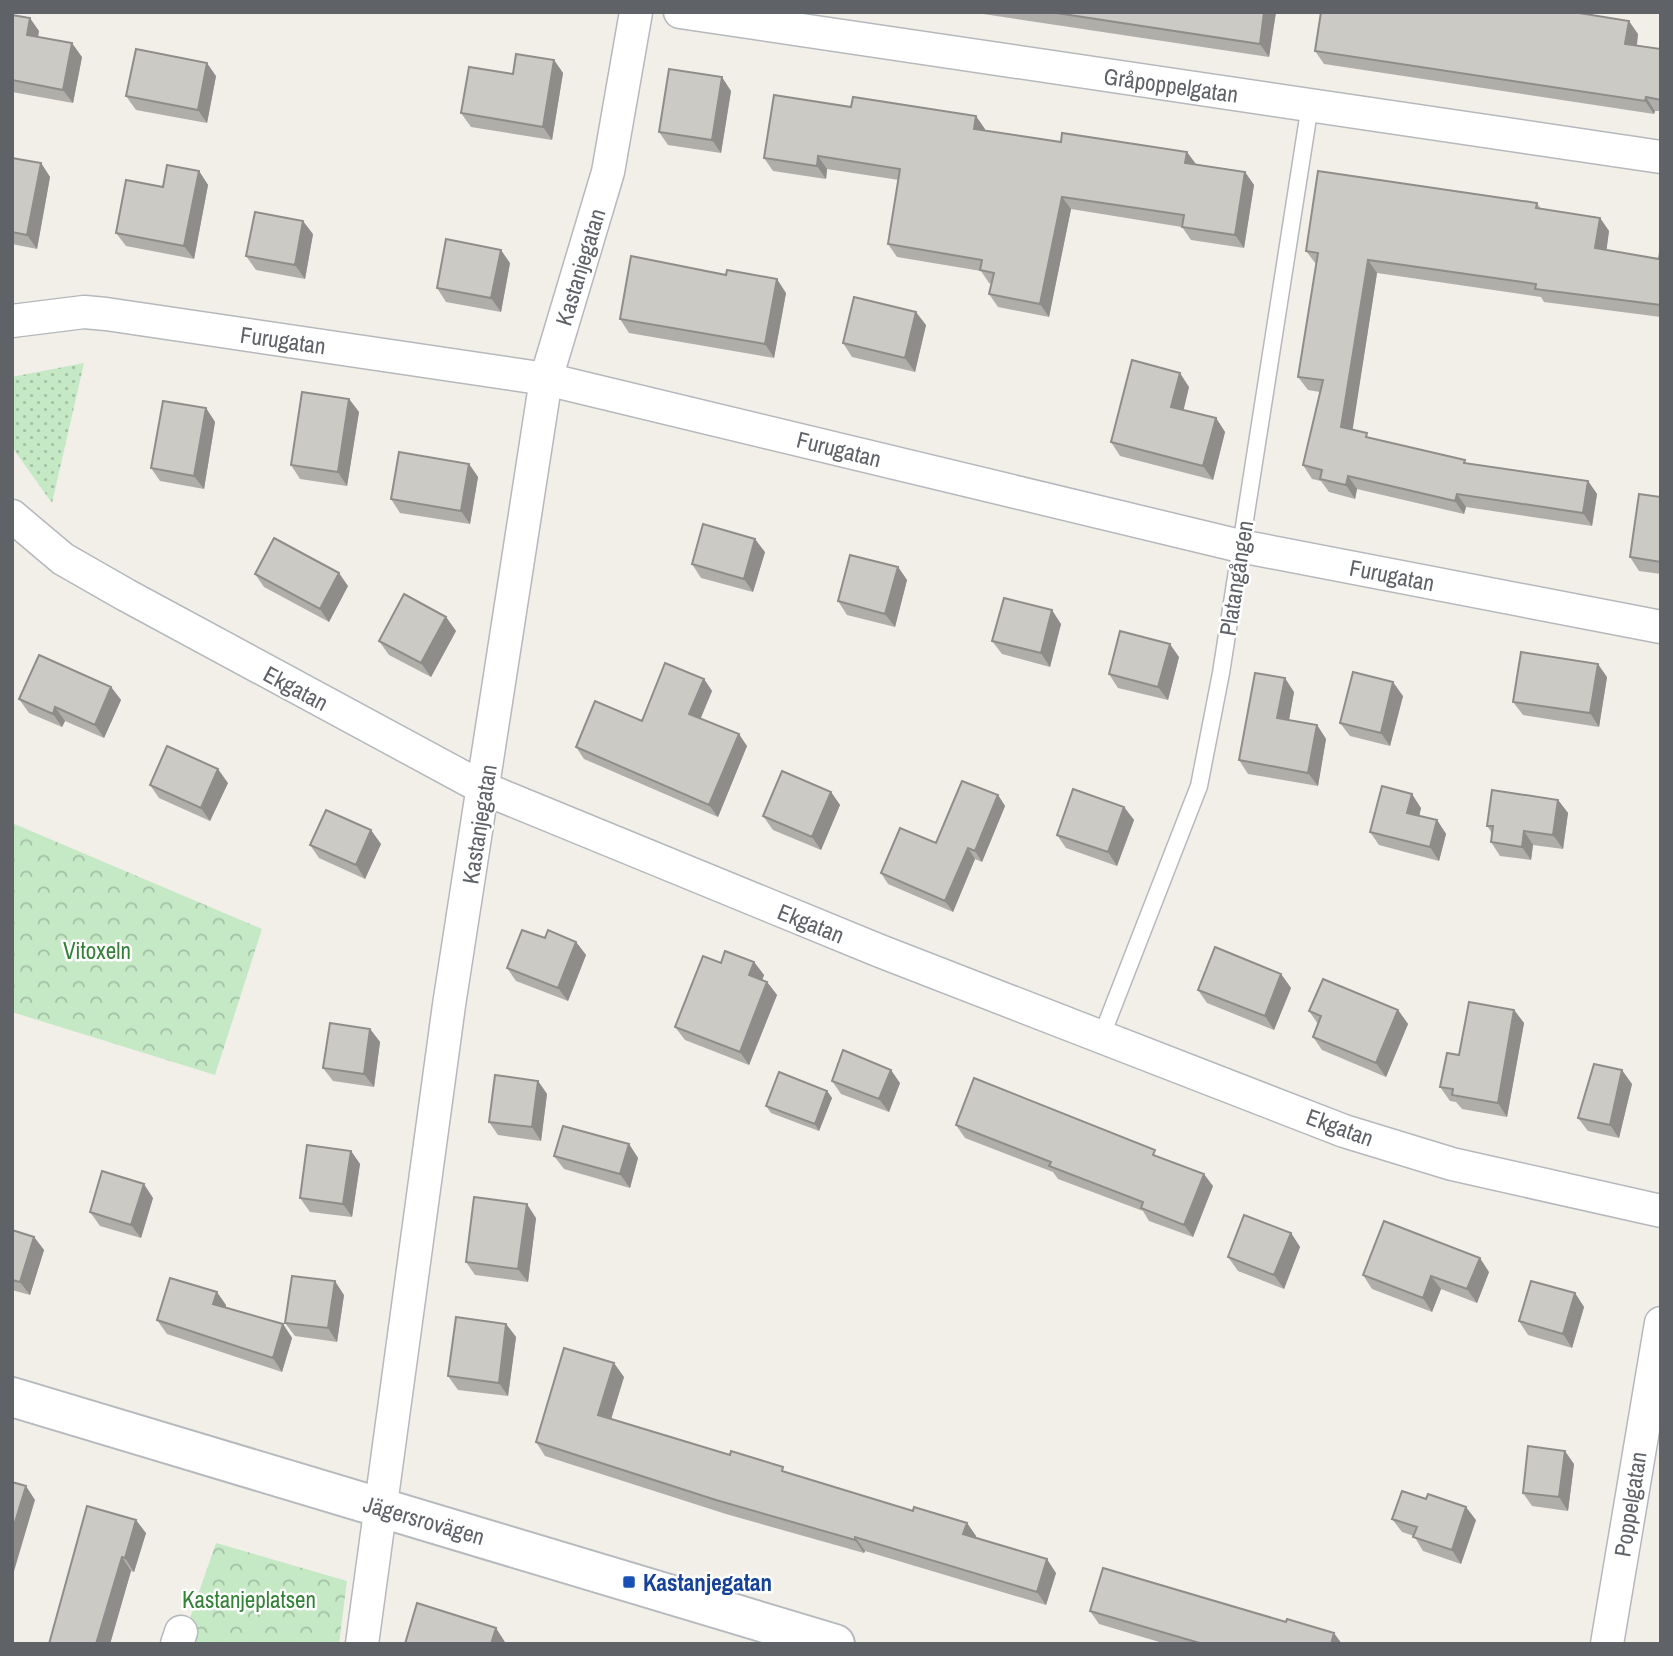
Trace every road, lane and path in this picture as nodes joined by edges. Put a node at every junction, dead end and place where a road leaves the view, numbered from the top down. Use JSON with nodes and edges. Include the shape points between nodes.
{"nodes":[{"id":1,"x":636,"y":12,"type":"edge"},
{"id":2,"x":680,"y":12,"type":"edge"},
{"id":3,"x":1310,"y":105,"type":"junction"},
{"id":4,"x":1661,"y":157,"type":"edge"},
{"id":5,"x":12,"y":321,"type":"edge"},
{"id":6,"x":546,"y":379,"type":"junction"},
{"id":7,"x":12,"y":516,"type":"edge"},
{"id":8,"x":1240,"y":546,"type":"junction"},
{"id":9,"x":1661,"y":626,"type":"edge"},
{"id":10,"x":485,"y":789,"type":"junction"},
{"id":11,"x":1102,"y":1035,"type":"junction"},
{"id":12,"x":1661,"y":1211,"type":"edge"},
{"id":13,"x":1661,"y":1323,"type":"edge"},
{"id":14,"x":12,"y":1397,"type":"edge"},
{"id":15,"x":381,"y":1508,"type":"junction"},
{"id":16,"x":362,"y":1644,"type":"edge"},
{"id":17,"x":835,"y":1644,"type":"edge"},
{"id":18,"x":1607,"y":1644,"type":"edge"}],
"edges":[{"from":1,"to":6,"type":"street","name":"Kastanjegatan","via":[[608,172]]},
{"from":2,"to":3,"type":"street","name":"Gråpoppelgatan"},
{"from":3,"to":4,"type":"street","name":"Gråpoppelgatan"},
{"from":3,"to":8,"type":"lane","name":"Platangången"},
{"from":5,"to":6,"type":"street","name":"Furugatan","via":[[84,312],[106,314]]},
{"from":6,"to":8,"type":"street","name":"Furugatan"},
{"from":6,"to":10,"type":"street","name":"Kastanjegatan"},
{"from":7,"to":10,"type":"street","name":"Ekgatan","via":[[64,559]]},
{"from":8,"to":9,"type":"street","name":"Furugatan"},
{"from":8,"to":11,"type":"lane","name":"Platangången","via":[[1199,786]]},
{"from":10,"to":11,"type":"street","name":"Ekgatan","via":[[855,941]]},
{"from":10,"to":15,"type":"street","name":"Kastanjegatan","via":[[449,1004]]},
{"from":11,"to":12,"type":"street","name":"Ekgatan","via":[[1344,1131],[1452,1164]]},
{"from":13,"to":18,"type":"street","name":"Poppelgatan"},
{"from":14,"to":15,"type":"street","name":"Jägersrovägen"},
{"from":15,"to":16,"type":"street","name":"Kastanjegatan"},
{"from":15,"to":17,"type":"street","name":"Jägersrovägen"}]}
